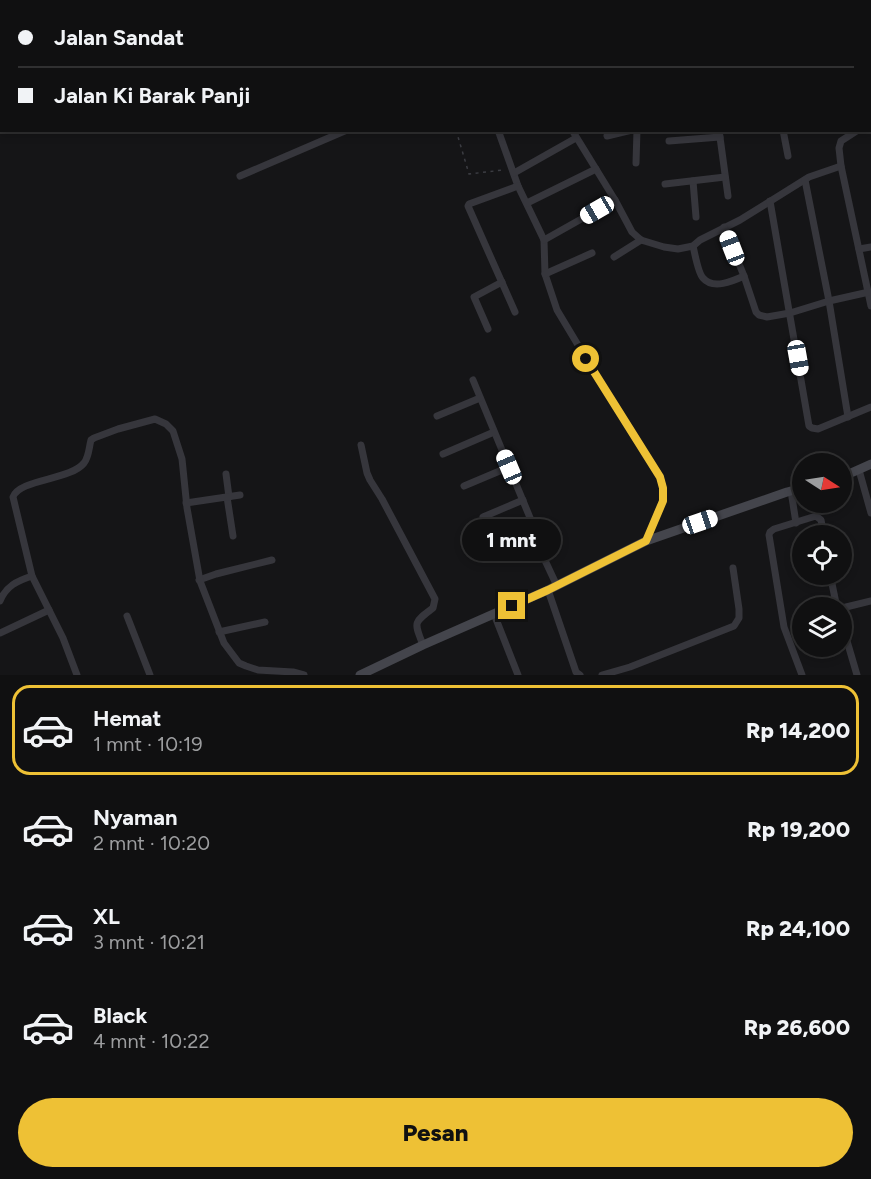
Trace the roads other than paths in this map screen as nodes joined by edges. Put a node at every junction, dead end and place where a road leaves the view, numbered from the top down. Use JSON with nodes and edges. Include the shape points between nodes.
{"nodes":[{"id":1,"x":342,"y":132,"type":"edge"},
{"id":2,"x":499,"y":132,"type":"edge"},
{"id":3,"x":573,"y":132,"type":"edge"},
{"id":4,"x":624,"y":132,"type":"edge"},
{"id":5,"x":637,"y":132,"type":"edge"},
{"id":6,"x":783,"y":132,"type":"edge"},
{"id":7,"x":855,"y":132,"type":"edge"},
{"id":8,"x":720,"y":134,"type":"edge"},
{"id":9,"x":607,"y":136,"type":"dead end"},
{"id":10,"x":576,"y":138,"type":"junction"},
{"id":11,"x":669,"y":141,"type":"dead end"},
{"id":12,"x":788,"y":156,"type":"dead end"},
{"id":13,"x":636,"y":163,"type":"dead end"},
{"id":14,"x":841,"y":166,"type":"junction"},
{"id":15,"x":596,"y":169,"type":"junction"},
{"id":16,"x":513,"y":171,"type":"junction"},
{"id":17,"x":240,"y":176,"type":"dead end"},
{"id":18,"x":725,"y":177,"type":"junction"},
{"id":19,"x":805,"y":180,"type":"junction"},
{"id":20,"x":693,"y":181,"type":"junction"},
{"id":21,"x":665,"y":184,"type":"dead end"},
{"id":22,"x":518,"y":186,"type":"junction"},
{"id":23,"x":728,"y":196,"type":"dead end"},
{"id":24,"x":615,"y":200,"type":"junction"},
{"id":25,"x":770,"y":201,"type":"junction"},
{"id":26,"x":527,"y":203,"type":"junction"},
{"id":27,"x":696,"y":217,"type":"dead end"},
{"id":28,"x":724,"y":227,"type":"junction"},
{"id":29,"x":544,"y":240,"type":"junction"},
{"id":30,"x":641,"y":240,"type":"junction"},
{"id":31,"x":693,"y":246,"type":"junction"},
{"id":32,"x":871,"y":247,"type":"edge"},
{"id":33,"x":859,"y":249,"type":"junction"},
{"id":34,"x":592,"y":253,"type":"dead end"},
{"id":35,"x":614,"y":257,"type":"dead end"},
{"id":36,"x":545,"y":274,"type":"junction"},
{"id":37,"x":744,"y":276,"type":"junction"},
{"id":38,"x":502,"y":282,"type":"junction"},
{"id":39,"x":869,"y":292,"type":"junction"},
{"id":40,"x":829,"y":301,"type":"junction"},
{"id":41,"x":871,"y":306,"type":"edge"},
{"id":42,"x":515,"y":312,"type":"dead end"},
{"id":43,"x":790,"y":313,"type":"junction"},
{"id":44,"x":488,"y":329,"type":"dead end"},
{"id":45,"x":473,"y":380,"type":"dead end"},
{"id":46,"x":480,"y":398,"type":"junction"},
{"id":47,"x":871,"y":406,"type":"edge"},
{"id":48,"x":437,"y":416,"type":"dead end"},
{"id":49,"x":848,"y":417,"type":"junction"},
{"id":50,"x":494,"y":432,"type":"junction"},
{"id":51,"x":361,"y":445,"type":"dead end"},
{"id":52,"x":443,"y":454,"type":"dead end"},
{"id":53,"x":871,"y":464,"type":"edge"},
{"id":54,"x":509,"y":467,"type":"junction"},
{"id":55,"x":859,"y":470,"type":"junction"},
{"id":56,"x":852,"y":473,"type":"edge"},
{"id":57,"x":226,"y":474,"type":"dead end"},
{"id":58,"x":464,"y":486,"type":"dead end"},
{"id":59,"x":791,"y":491,"type":"joint"},
{"id":60,"x":240,"y":495,"type":"dead end"},
{"id":61,"x":228,"y":497,"type":"junction"},
{"id":62,"x":523,"y":500,"type":"junction"},
{"id":63,"x":186,"y":503,"type":"junction"},
{"id":64,"x":871,"y":513,"type":"edge"},
{"id":65,"x":483,"y":517,"type":"dead end"},
{"id":66,"x":795,"y":523,"type":"junction"},
{"id":67,"x":822,"y":525,"type":"edge"},
{"id":68,"x":537,"y":533,"type":"junction"},
{"id":69,"x":233,"y":536,"type":"dead end"},
{"id":70,"x":646,"y":541,"type":"junction"},
{"id":71,"x":493,"y":552,"type":"dead end"},
{"id":72,"x":272,"y":561,"type":"dead end"},
{"id":73,"x":733,"y":568,"type":"dead end"},
{"id":74,"x":32,"y":576,"type":"junction"},
{"id":75,"x":199,"y":580,"type":"junction"},
{"id":76,"x":552,"y":588,"type":"junction"},
{"id":77,"x":0,"y":601,"type":"edge"},
{"id":78,"x":871,"y":601,"type":"edge"},
{"id":79,"x":852,"y":606,"type":"edge"},
{"id":80,"x":49,"y":610,"type":"junction"},
{"id":81,"x":494,"y":614,"type":"junction"},
{"id":82,"x":127,"y":616,"type":"dead end"},
{"id":83,"x":265,"y":622,"type":"dead end"},
{"id":84,"x":219,"y":632,"type":"junction"},
{"id":85,"x":0,"y":633,"type":"edge"},
{"id":86,"x":423,"y":645,"type":"junction"},
{"id":87,"x":852,"y":657,"type":"edge"},
{"id":88,"x":631,"y":671,"type":"edge"},
{"id":89,"x":371,"y":673,"type":"edge"},
{"id":90,"x":77,"y":675,"type":"edge"},
{"id":91,"x":150,"y":675,"type":"edge"},
{"id":92,"x":304,"y":675,"type":"edge"},
{"id":93,"x":360,"y":675,"type":"edge"},
{"id":94,"x":518,"y":675,"type":"edge"},
{"id":95,"x":580,"y":675,"type":"edge"},
{"id":96,"x":602,"y":675,"type":"edge"},
{"id":97,"x":802,"y":675,"type":"edge"},
{"id":98,"x":857,"y":675,"type":"edge"}],
"edges":[{"from":1,"to":17,"type":"street"},
{"from":2,"to":16,"type":"street"},
{"from":3,"to":10,"type":"street"},
{"from":4,"to":9,"type":"street"},
{"from":5,"to":13,"type":"street"},
{"from":6,"to":12,"type":"street"},
{"from":7,"to":14,"type":"street","via":[[841,141]]},
{"from":8,"to":11,"type":"street"},
{"from":8,"to":18,"type":"street"},
{"from":10,"to":15,"type":"street"},
{"from":10,"to":16,"type":"street"},
{"from":14,"to":19,"type":"street"},
{"from":14,"to":33,"type":"street"},
{"from":15,"to":24,"type":"street"},
{"from":15,"to":26,"type":"street"},
{"from":16,"to":22,"type":"street"},
{"from":18,"to":20,"type":"street"},
{"from":18,"to":23,"type":"street"},
{"from":19,"to":25,"type":"street"},
{"from":19,"to":40,"type":"street"},
{"from":20,"to":21,"type":"street"},
{"from":20,"to":27,"type":"street"},
{"from":22,"to":26,"type":"street"},
{"from":22,"to":38,"type":"street","via":[[468,206]]},
{"from":24,"to":29,"type":"street"},
{"from":24,"to":30,"type":"street","via":[[632,232]]},
{"from":25,"to":28,"type":"street"},
{"from":25,"to":43,"type":"street"},
{"from":26,"to":29,"type":"street"},
{"from":28,"to":31,"type":"street"},
{"from":28,"to":37,"type":"street"},
{"from":29,"to":36,"type":"street"},
{"from":30,"to":31,"type":"street","via":[[678,249]]},
{"from":30,"to":35,"type":"street"},
{"from":31,"to":37,"type":"street","via":[[702,278],[719,283]]},
{"from":32,"to":33,"type":"street"},
{"from":33,"to":39,"type":"street"},
{"from":34,"to":36,"type":"street"},
{"from":36,"to":70,"type":"street","via":[[557,310],[660,477],[663,501]]},
{"from":37,"to":43,"type":"street","via":[[759,315]]},
{"from":38,"to":42,"type":"street"},
{"from":38,"to":44,"type":"street","via":[[474,297]]},
{"from":39,"to":40,"type":"street"},
{"from":39,"to":41,"type":"street"},
{"from":40,"to":43,"type":"street"},
{"from":40,"to":49,"type":"street"},
{"from":43,"to":49,"type":"street","via":[[809,426],[818,429]]},
{"from":45,"to":46,"type":"street"},
{"from":46,"to":48,"type":"street"},
{"from":46,"to":50,"type":"street"},
{"from":47,"to":49,"type":"street"},
{"from":50,"to":52,"type":"street"},
{"from":50,"to":54,"type":"street"},
{"from":51,"to":86,"type":"street","via":[[370,480],[435,599],[433,608],[418,619],[416,627]]},
{"from":53,"to":55,"type":"street"},
{"from":54,"to":58,"type":"street"},
{"from":54,"to":62,"type":"street"},
{"from":55,"to":56,"type":"street"},
{"from":55,"to":64,"type":"street"},
{"from":57,"to":61,"type":"street"},
{"from":59,"to":66,"type":"street"},
{"from":59,"to":70,"type":"street"},
{"from":60,"to":61,"type":"street"},
{"from":61,"to":63,"type":"street"},
{"from":61,"to":69,"type":"street"},
{"from":62,"to":65,"type":"street"},
{"from":62,"to":68,"type":"street"},
{"from":63,"to":74,"type":"street","via":[[182,459],[173,431],[166,424],[155,419],[94,438],[80,466],[14,494]]},
{"from":63,"to":75,"type":"street"},
{"from":66,"to":67,"type":"street","via":[[816,516]]},
{"from":66,"to":97,"type":"street","via":[[774,529],[769,535],[784,627]]},
{"from":68,"to":71,"type":"street"},
{"from":68,"to":76,"type":"street"},
{"from":70,"to":76,"type":"street"},
{"from":72,"to":75,"type":"street"},
{"from":73,"to":88,"type":"street","via":[[739,609],[734,626]]},
{"from":74,"to":77,"type":"street","via":[[12,585]]},
{"from":74,"to":80,"type":"street"},
{"from":75,"to":84,"type":"street"},
{"from":76,"to":81,"type":"street"},
{"from":76,"to":95,"type":"street"},
{"from":78,"to":79,"type":"street"},
{"from":80,"to":85,"type":"street"},
{"from":80,"to":90,"type":"street"},
{"from":81,"to":86,"type":"street"},
{"from":81,"to":94,"type":"street"},
{"from":82,"to":91,"type":"street"},
{"from":83,"to":84,"type":"street"},
{"from":84,"to":92,"type":"street","via":[[239,663],[258,670]]},
{"from":86,"to":89,"type":"street"},
{"from":87,"to":98,"type":"street"},
{"from":88,"to":96,"type":"street"},
{"from":89,"to":93,"type":"street"}]}
